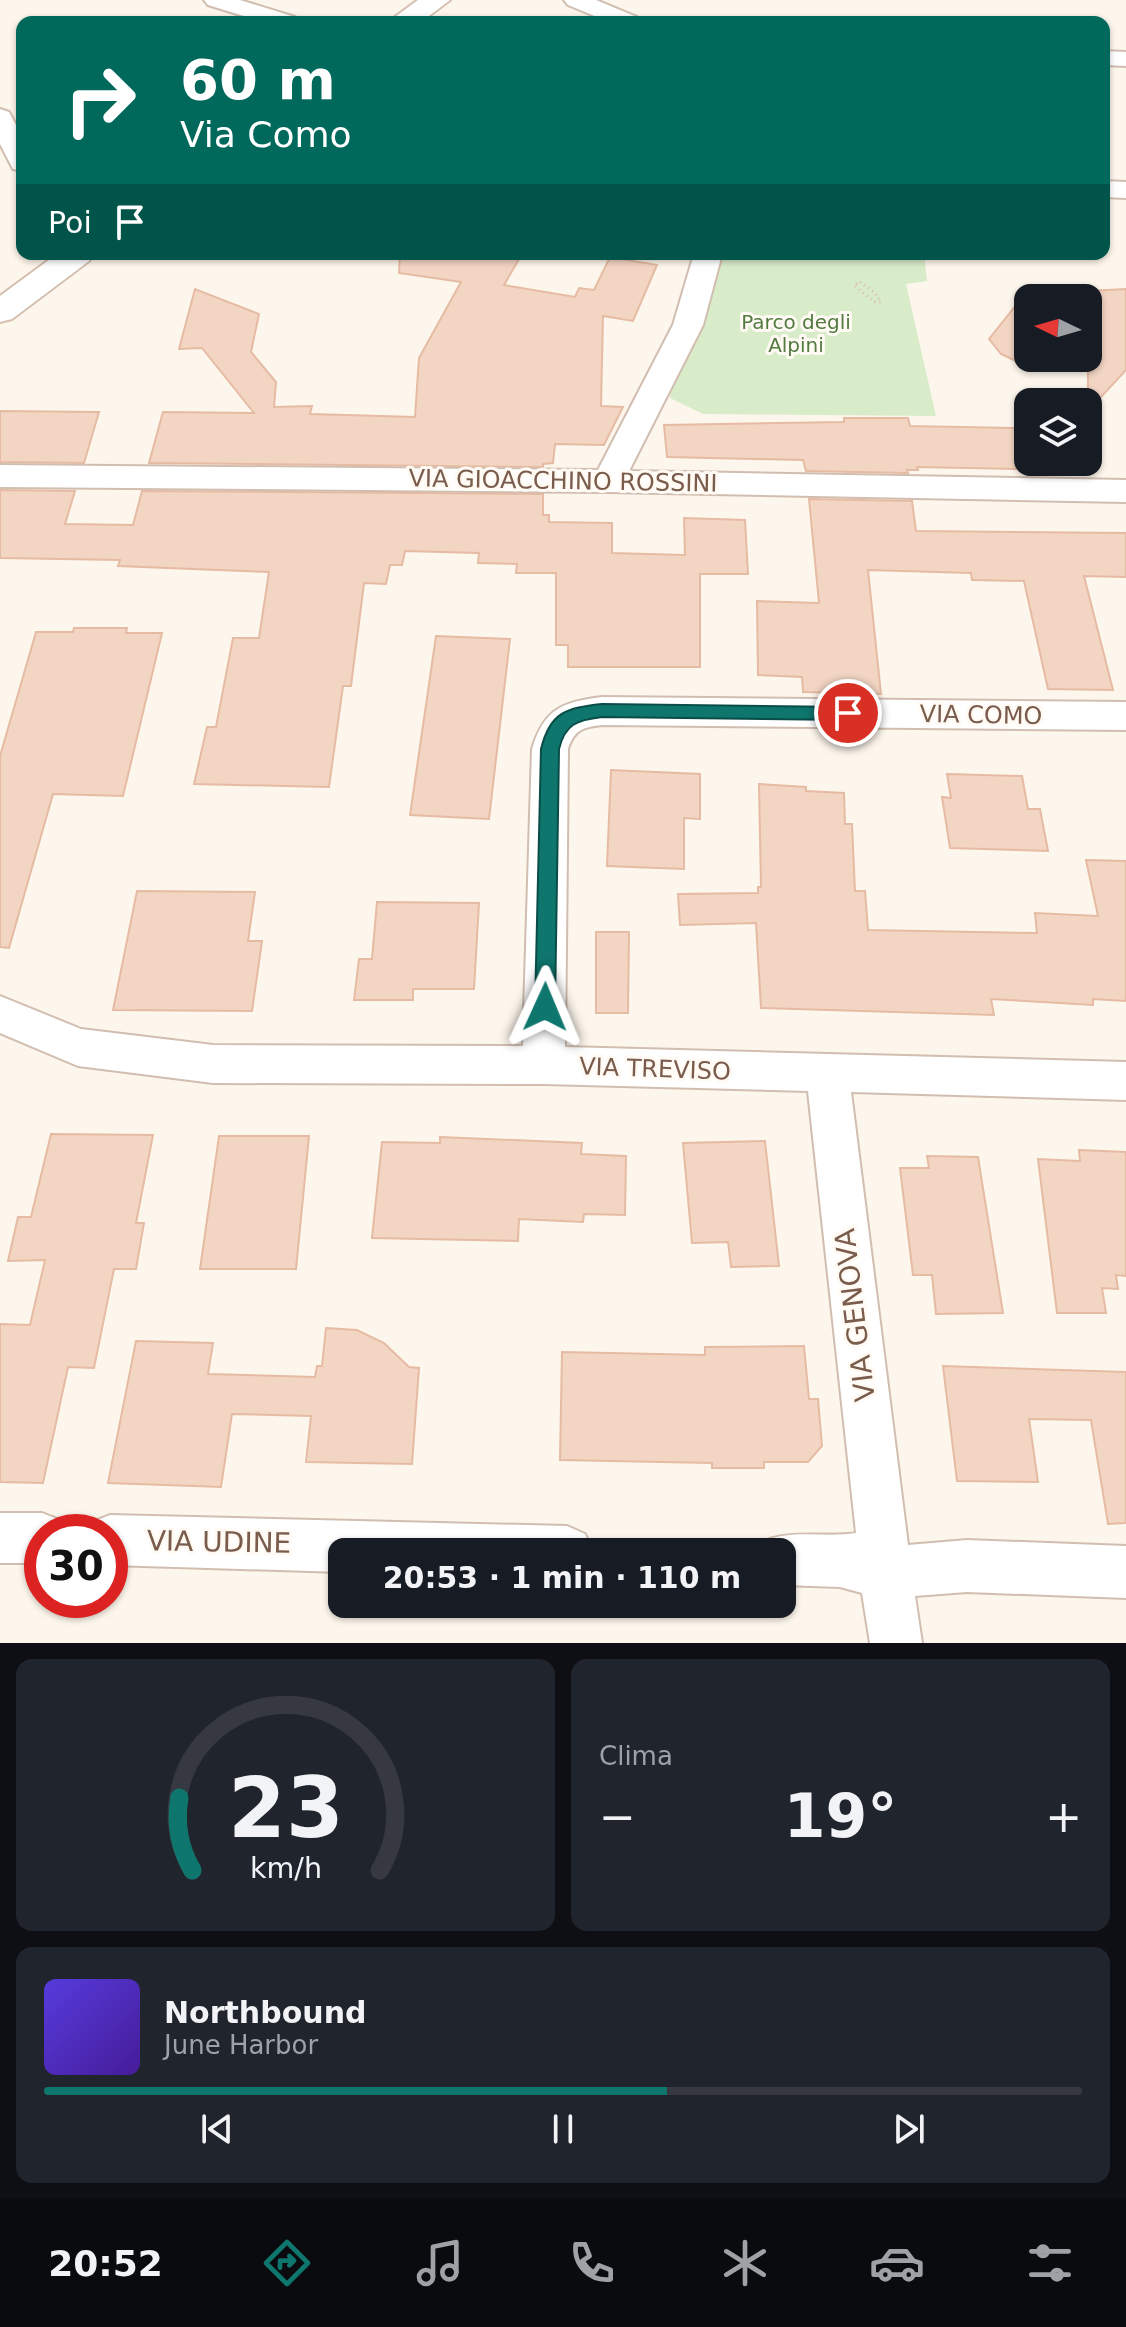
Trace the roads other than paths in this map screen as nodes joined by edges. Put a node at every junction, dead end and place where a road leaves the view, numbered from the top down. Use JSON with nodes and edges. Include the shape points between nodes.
{"nodes":[{"id":1,"x":216,"y":0,"type":"edge"},
{"id":2,"x":437,"y":0,"type":"edge"},
{"id":3,"x":576,"y":0,"type":"edge"},
{"id":4,"x":268,"y":16,"type":"edge"},
{"id":5,"x":412,"y":16,"type":"edge"},
{"id":6,"x":615,"y":16,"type":"edge"},
{"id":7,"x":0,"y":117,"type":"edge"},
{"id":8,"x":16,"y":150,"type":"edge"},
{"id":9,"x":70,"y":260,"type":"edge"},
{"id":10,"x":706,"y":260,"type":"edge"},
{"id":11,"x":0,"y":312,"type":"edge"},
{"id":12,"x":0,"y":476,"type":"edge"},
{"id":13,"x":608,"y":481,"type":"junction"},
{"id":14,"x":1126,"y":491,"type":"edge"},
{"id":15,"x":1126,"y":716,"type":"edge"},
{"id":16,"x":0,"y":1014,"type":"edge"},
{"id":17,"x":544,"y":1065,"type":"junction"},
{"id":18,"x":827,"y":1075,"type":"junction"},
{"id":19,"x":1126,"y":1081,"type":"edge"},
{"id":20,"x":0,"y":1538,"type":"edge"},
{"id":21,"x":24,"y":1538,"type":"edge"},
{"id":22,"x":128,"y":1540,"type":"edge"},
{"id":23,"x":328,"y":1546,"type":"edge"},
{"id":24,"x":796,"y":1560,"type":"edge"},
{"id":25,"x":870,"y":1563,"type":"junction"},
{"id":26,"x":1126,"y":1572,"type":"edge"},
{"id":27,"x":896,"y":1643,"type":"edge"}],
"edges":[{"from":1,"to":4,"type":"street"},
{"from":2,"to":5,"type":"main road"},
{"from":3,"to":6,"type":"street"},
{"from":7,"to":8,"type":"street"},
{"from":9,"to":11,"type":"main road"},
{"from":10,"to":13,"type":"street","via":[[688,325]]},
{"from":12,"to":13,"type":"street","name":"VIA GIOACCHINO ROSSINI"},
{"from":13,"to":14,"type":"street","name":"VIA GIOACCHINO ROSSINI"},
{"from":15,"to":17,"type":"street","name":"VIA COMO","via":[[602,711],[565,720],[554,731],[550,749]]},
{"from":16,"to":17,"type":"street","name":"VIA TREVISO","via":[[78,1047],[213,1064]]},
{"from":17,"to":18,"type":"street","name":"VIA TREVISO"},
{"from":18,"to":19,"type":"street","name":"VIA TREVISO"},
{"from":18,"to":25,"type":"street","name":"VIA GENOVA"},
{"from":20,"to":21,"type":"street"},
{"from":22,"to":23,"type":"street","name":"VIA UDINE"},
{"from":24,"to":25,"type":"street"},
{"from":25,"to":26,"type":"street"},
{"from":25,"to":27,"type":"street","name":"VIA GENOVA"}]}
